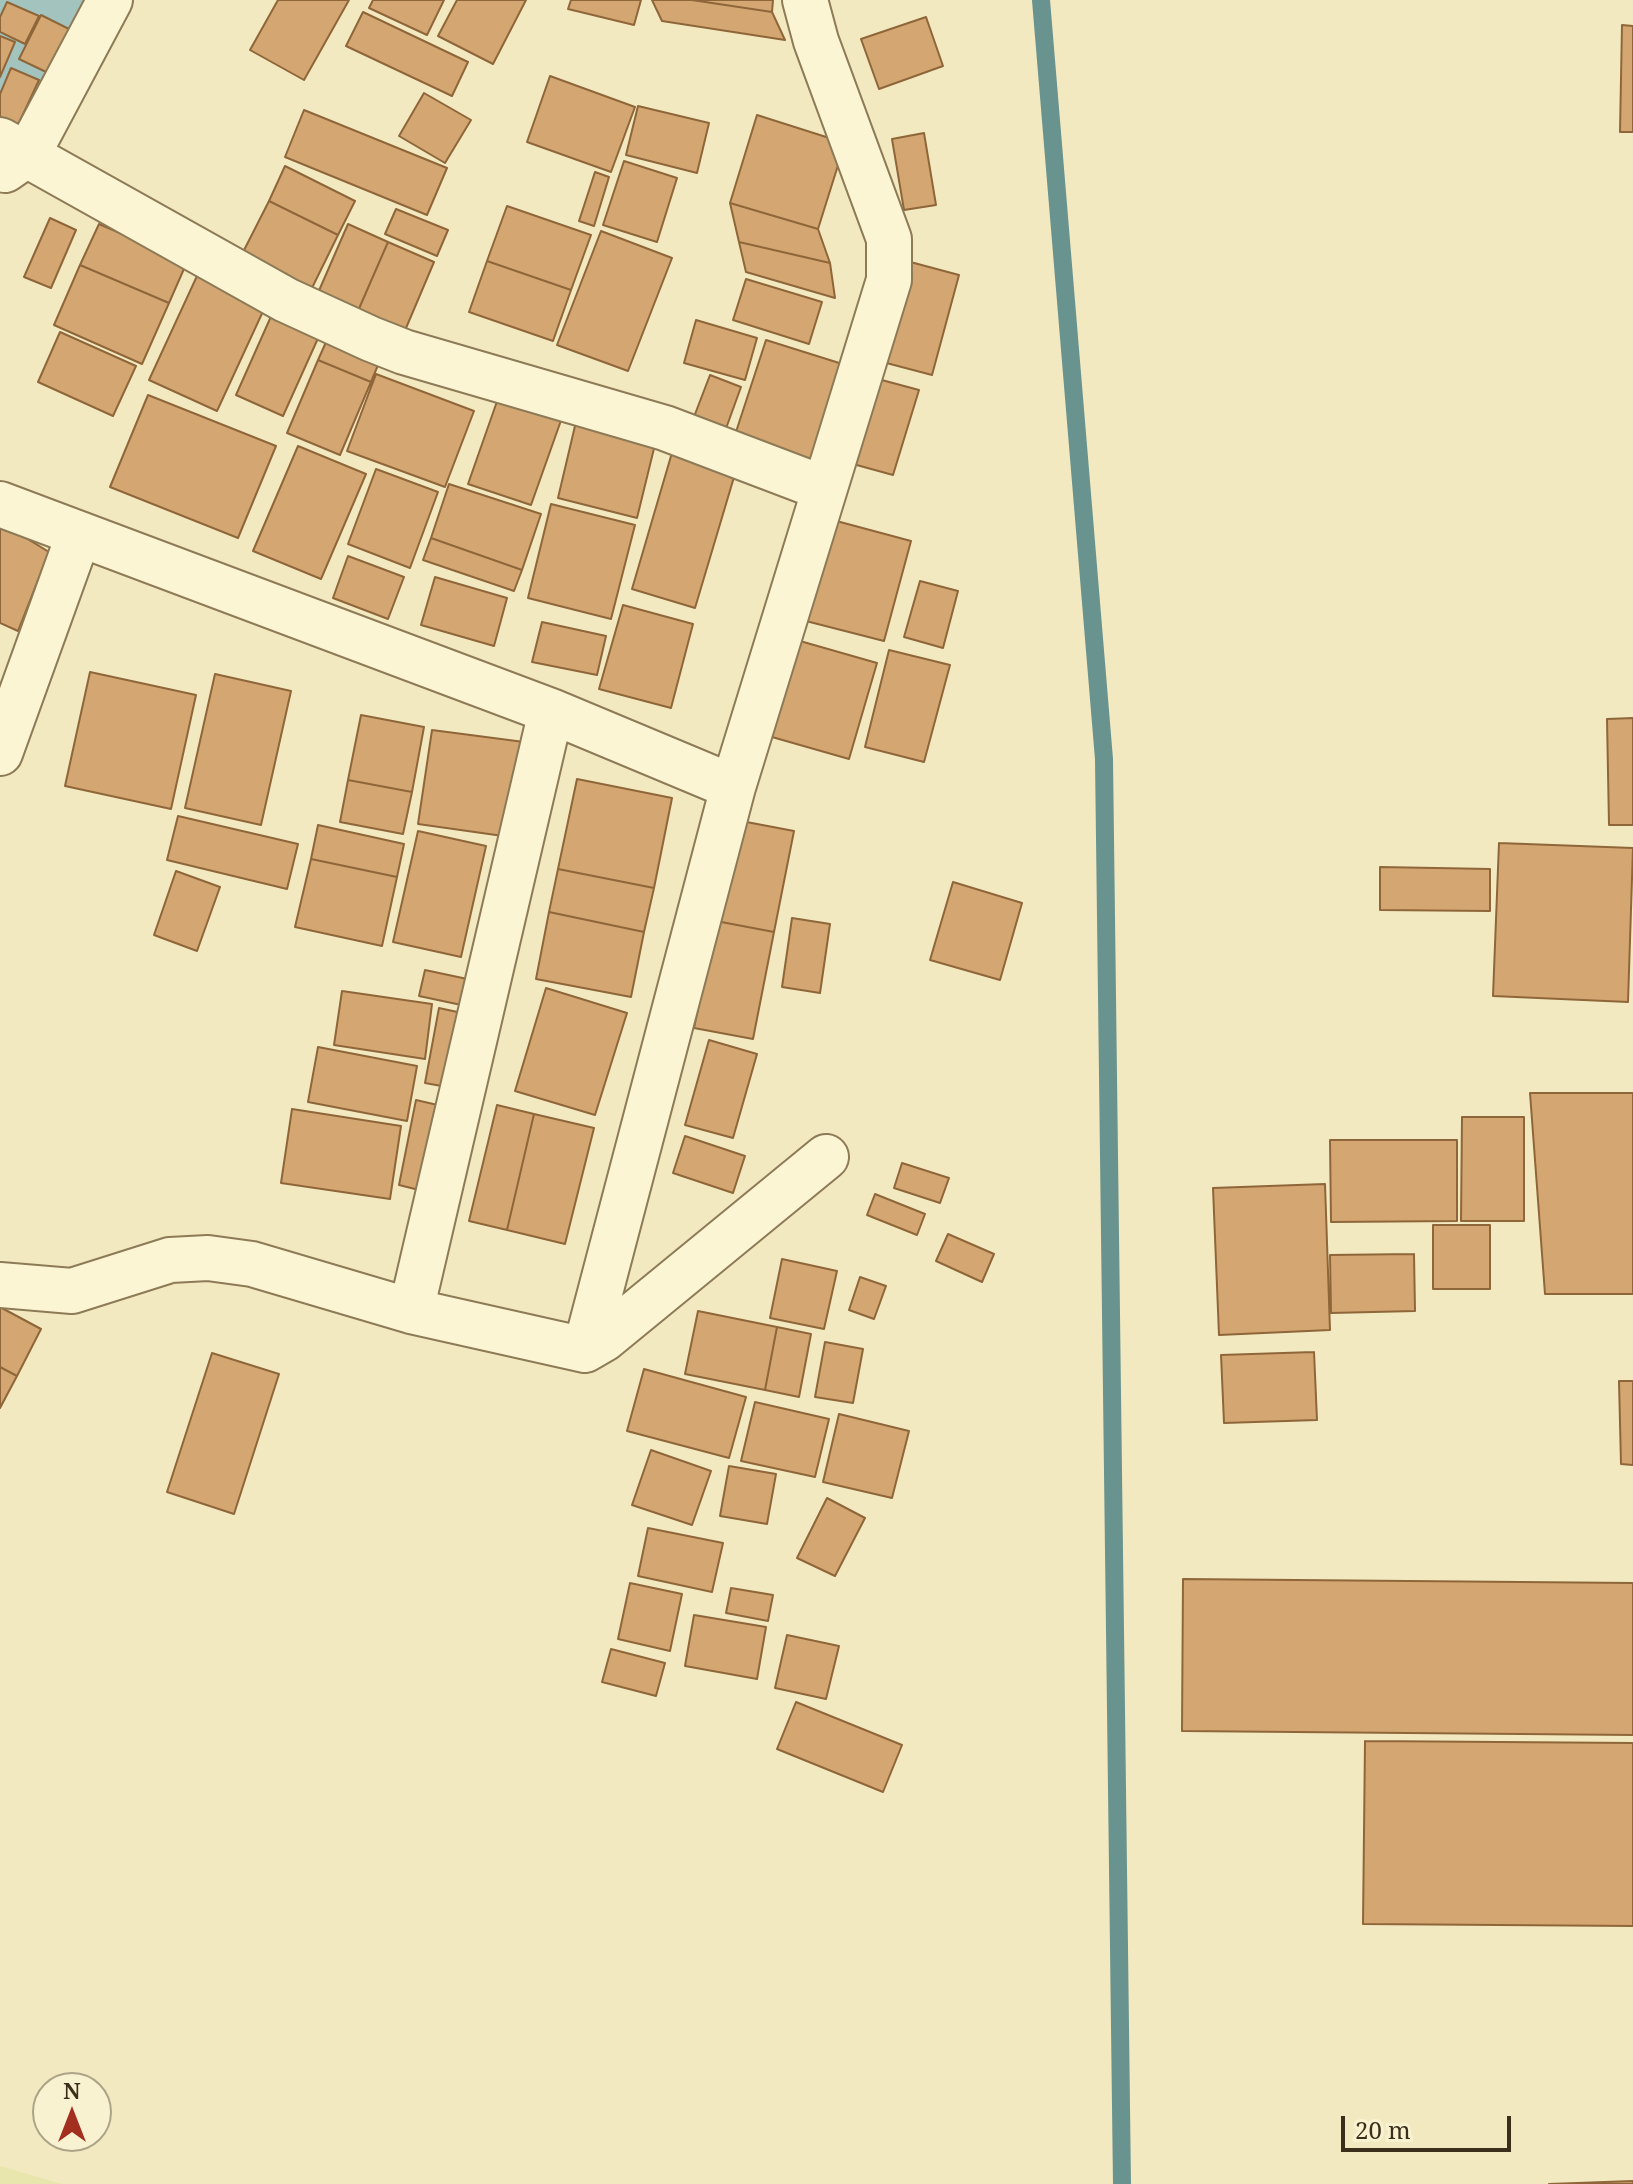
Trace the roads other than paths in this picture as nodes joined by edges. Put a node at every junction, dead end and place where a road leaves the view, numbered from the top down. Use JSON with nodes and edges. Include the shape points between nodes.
{"nodes":[{"id":1,"x":110,"y":0,"type":"edge"},
{"id":2,"x":805,"y":0,"type":"edge"},
{"id":3,"x":9,"y":156,"type":"edge"},
{"id":4,"x":823,"y":488,"type":"junction"},
{"id":5,"x":0,"y":504,"type":"edge"},
{"id":6,"x":79,"y":534,"type":"junction"},
{"id":7,"x":551,"y":711,"type":"junction"},
{"id":8,"x":0,"y":753,"type":"edge"},
{"id":9,"x":733,"y":787,"type":"junction"},
{"id":10,"x":826,"y":1157,"type":"dead end"},
{"id":11,"x":0,"y":1285,"type":"edge"},
{"id":12,"x":411,"y":1311,"type":"junction"},
{"id":13,"x":585,"y":1350,"type":"junction"}],
"edges":[{"from":1,"to":3,"type":"street"},
{"from":2,"to":4,"type":"street","via":[[889,239],[890,259],[889,280]]},
{"from":3,"to":4,"type":"street","via":[[371,339],[665,428]]},
{"from":4,"to":9,"type":"street"},
{"from":5,"to":6,"type":"street"},
{"from":6,"to":7,"type":"street"},
{"from":6,"to":8,"type":"street"},
{"from":7,"to":9,"type":"street"},
{"from":7,"to":12,"type":"street"},
{"from":9,"to":13,"type":"street"},
{"from":10,"to":13,"type":"street"},
{"from":11,"to":12,"type":"street","via":[[72,1291],[170,1260],[208,1258],[252,1264]]},
{"from":12,"to":13,"type":"street"}]}
